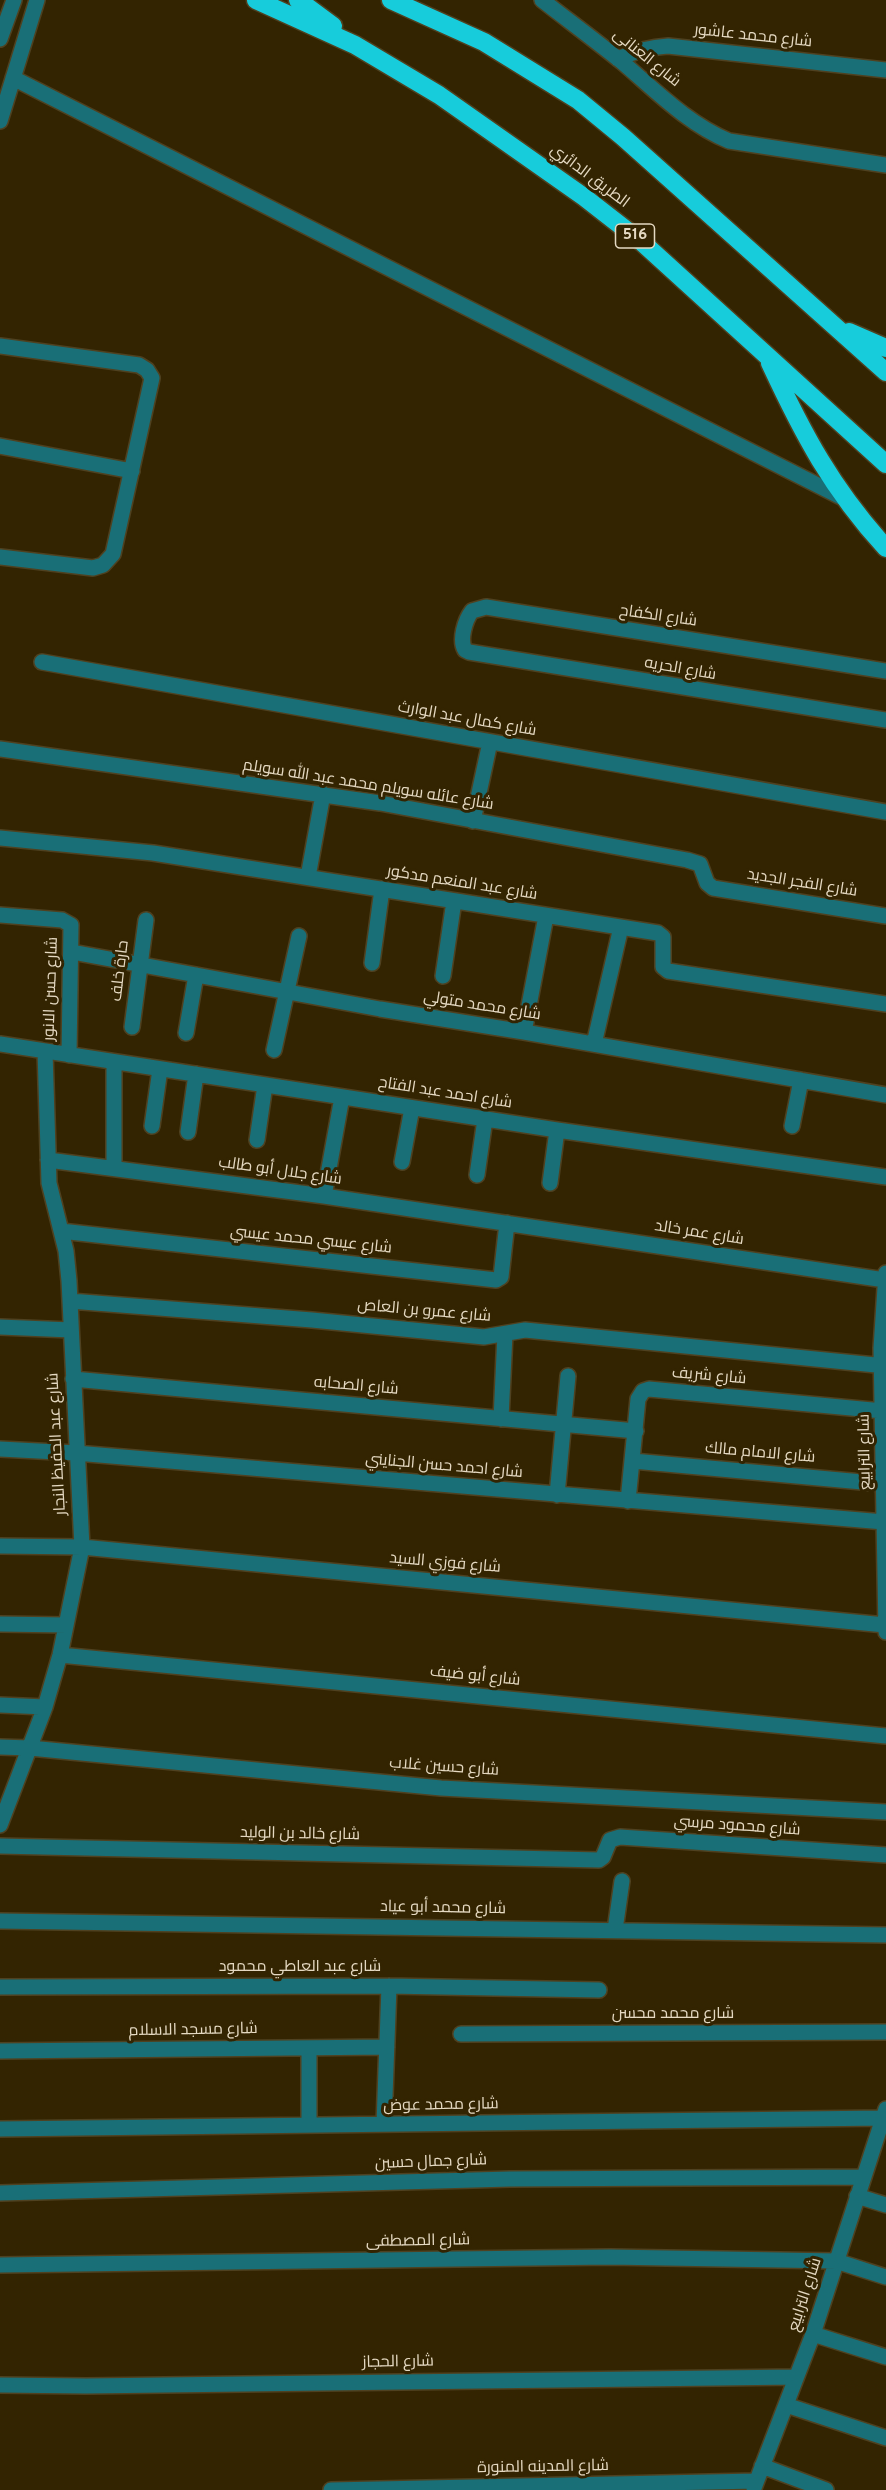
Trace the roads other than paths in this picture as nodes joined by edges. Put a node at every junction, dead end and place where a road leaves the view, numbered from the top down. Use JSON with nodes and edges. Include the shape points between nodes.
{"nodes":[{"id":1,"x":14,"y":0,"type":"edge"},
{"id":2,"x":37,"y":0,"type":"edge"},
{"id":3,"x":256,"y":0,"type":"edge"},
{"id":4,"x":298,"y":0,"type":"edge"},
{"id":5,"x":391,"y":0,"type":"edge"},
{"id":6,"x":542,"y":0,"type":"edge"},
{"id":7,"x":3,"y":24,"type":"edge"},
{"id":8,"x":29,"y":27,"type":"junction"},
{"id":9,"x":0,"y":39,"type":"edge"},
{"id":10,"x":355,"y":45,"type":"junction"},
{"id":11,"x":618,"y":59,"type":"junction"},
{"id":12,"x":886,"y":70,"type":"edge"},
{"id":13,"x":13,"y":78,"type":"junction"},
{"id":14,"x":0,"y":121,"type":"edge"},
{"id":15,"x":886,"y":165,"type":"edge"},
{"id":16,"x":834,"y":326,"type":"junction"},
{"id":17,"x":0,"y":346,"type":"edge"},
{"id":18,"x":886,"y":348,"type":"edge"},
{"id":19,"x":767,"y":356,"type":"junction"},
{"id":20,"x":886,"y":372,"type":"edge"},
{"id":21,"x":0,"y":446,"type":"edge"},
{"id":22,"x":886,"y":464,"type":"edge"},
{"id":23,"x":132,"y":471,"type":"junction"},
{"id":24,"x":843,"y":498,"type":"junction"},
{"id":25,"x":886,"y":548,"type":"edge"},
{"id":26,"x":0,"y":557,"type":"edge"},
{"id":27,"x":469,"y":652,"type":"joint"},
{"id":28,"x":42,"y":663,"type":"dead end"},
{"id":29,"x":886,"y":671,"type":"edge"},
{"id":30,"x":886,"y":720,"type":"edge"},
{"id":31,"x":490,"y":742,"type":"junction"},
{"id":32,"x":0,"y":749,"type":"edge"},
{"id":33,"x":323,"y":794,"type":"junction"},
{"id":34,"x":886,"y":812,"type":"edge"},
{"id":35,"x":473,"y":821,"type":"junction"},
{"id":36,"x":0,"y":838,"type":"edge"},
{"id":37,"x":308,"y":878,"type":"junction"},
{"id":38,"x":713,"y":888,"type":"joint"},
{"id":39,"x":382,"y":889,"type":"junction"},
{"id":40,"x":454,"y":901,"type":"junction"},
{"id":41,"x":0,"y":915,"type":"edge"},
{"id":42,"x":546,"y":916,"type":"junction"},
{"id":43,"x":886,"y":916,"type":"edge"},
{"id":44,"x":146,"y":920,"type":"dead end"},
{"id":45,"x":621,"y":927,"type":"junction"},
{"id":46,"x":299,"y":936,"type":"dead end"},
{"id":47,"x":72,"y":952,"type":"junction"},
{"id":48,"x":372,"y":963,"type":"dead end"},
{"id":49,"x":140,"y":965,"type":"junction"},
{"id":50,"x":196,"y":975,"type":"junction"},
{"id":51,"x":443,"y":976,"type":"dead end"},
{"id":52,"x":286,"y":992,"type":"junction"},
{"id":53,"x":886,"y":1004,"type":"edge"},
{"id":54,"x":132,"y":1027,"type":"dead end"},
{"id":55,"x":524,"y":1032,"type":"junction"},
{"id":56,"x":186,"y":1034,"type":"dead end"},
{"id":57,"x":0,"y":1044,"type":"edge"},
{"id":58,"x":594,"y":1044,"type":"junction"},
{"id":59,"x":274,"y":1050,"type":"dead end"},
{"id":60,"x":45,"y":1051,"type":"junction"},
{"id":61,"x":69,"y":1055,"type":"junction"},
{"id":62,"x":114,"y":1062,"type":"junction"},
{"id":63,"x":160,"y":1069,"type":"junction"},
{"id":64,"x":196,"y":1074,"type":"junction"},
{"id":65,"x":801,"y":1080,"type":"junction"},
{"id":66,"x":265,"y":1085,"type":"junction"},
{"id":67,"x":886,"y":1095,"type":"edge"},
{"id":68,"x":342,"y":1096,"type":"junction"},
{"id":69,"x":412,"y":1107,"type":"junction"},
{"id":70,"x":485,"y":1119,"type":"junction"},
{"id":71,"x":152,"y":1126,"type":"dead end"},
{"id":72,"x":792,"y":1126,"type":"dead end"},
{"id":73,"x":557,"y":1130,"type":"junction"},
{"id":74,"x":188,"y":1132,"type":"dead end"},
{"id":75,"x":257,"y":1140,"type":"dead end"},
{"id":76,"x":48,"y":1160,"type":"junction"},
{"id":77,"x":402,"y":1162,"type":"dead end"},
{"id":78,"x":114,"y":1168,"type":"junction"},
{"id":79,"x":477,"y":1174,"type":"dead end"},
{"id":80,"x":886,"y":1177,"type":"edge"},
{"id":81,"x":550,"y":1183,"type":"dead end"},
{"id":82,"x":324,"y":1196,"type":"junction"},
{"id":83,"x":507,"y":1223,"type":"junction"},
{"id":84,"x":61,"y":1231,"type":"junction"},
{"id":85,"x":885,"y":1283,"type":"edge"},
{"id":86,"x":70,"y":1301,"type":"junction"},
{"id":87,"x":0,"y":1328,"type":"edge"},
{"id":88,"x":71,"y":1330,"type":"junction"},
{"id":89,"x":505,"y":1334,"type":"junction"},
{"id":90,"x":883,"y":1366,"type":"edge"},
{"id":91,"x":568,"y":1376,"type":"dead end"},
{"id":92,"x":74,"y":1378,"type":"junction"},
{"id":93,"x":883,"y":1411,"type":"junction"},
{"id":94,"x":501,"y":1419,"type":"junction"},
{"id":95,"x":563,"y":1424,"type":"junction"},
{"id":96,"x":636,"y":1431,"type":"junction"},
{"id":97,"x":885,"y":1434,"type":"edge"},
{"id":98,"x":0,"y":1449,"type":"edge"},
{"id":99,"x":76,"y":1453,"type":"junction"},
{"id":100,"x":633,"y":1461,"type":"junction"},
{"id":101,"x":885,"y":1494,"type":"edge"},
{"id":102,"x":557,"y":1495,"type":"junction"},
{"id":103,"x":628,"y":1501,"type":"junction"},
{"id":104,"x":884,"y":1522,"type":"junction"},
{"id":105,"x":0,"y":1546,"type":"edge"},
{"id":106,"x":82,"y":1547,"type":"junction"},
{"id":107,"x":885,"y":1565,"type":"edge"},
{"id":108,"x":0,"y":1624,"type":"edge"},
{"id":109,"x":885,"y":1624,"type":"edge"},
{"id":110,"x":66,"y":1625,"type":"junction"},
{"id":111,"x":886,"y":1632,"type":"edge"},
{"id":112,"x":60,"y":1654,"type":"junction"},
{"id":113,"x":0,"y":1706,"type":"edge"},
{"id":114,"x":45,"y":1707,"type":"junction"},
{"id":115,"x":886,"y":1736,"type":"edge"},
{"id":116,"x":0,"y":1747,"type":"edge"},
{"id":117,"x":30,"y":1748,"type":"junction"},
{"id":118,"x":886,"y":1812,"type":"edge"},
{"id":119,"x":1,"y":1821,"type":"edge"},
{"id":120,"x":0,"y":1846,"type":"edge"},
{"id":121,"x":886,"y":1855,"type":"edge"},
{"id":122,"x":598,"y":1860,"type":"joint"},
{"id":123,"x":622,"y":1881,"type":"dead end"},
{"id":124,"x":0,"y":1921,"type":"edge"},
{"id":125,"x":615,"y":1930,"type":"junction"},
{"id":126,"x":886,"y":1935,"type":"edge"},
{"id":127,"x":389,"y":1986,"type":"junction"},
{"id":128,"x":0,"y":1987,"type":"edge"},
{"id":129,"x":599,"y":1990,"type":"dead end"},
{"id":130,"x":886,"y":2032,"type":"edge"},
{"id":131,"x":461,"y":2034,"type":"dead end"},
{"id":132,"x":387,"y":2047,"type":"junction"},
{"id":133,"x":309,"y":2048,"type":"junction"},
{"id":134,"x":0,"y":2051,"type":"edge"},
{"id":135,"x":884,"y":2122,"type":"edge"},
{"id":136,"x":384,"y":2124,"type":"junction"},
{"id":137,"x":309,"y":2125,"type":"junction"},
{"id":138,"x":0,"y":2129,"type":"edge"},
{"id":139,"x":864,"y":2177,"type":"junction"},
{"id":140,"x":0,"y":2193,"type":"edge"},
{"id":141,"x":858,"y":2196,"type":"junction"},
{"id":142,"x":886,"y":2205,"type":"edge"},
{"id":143,"x":836,"y":2261,"type":"junction"},
{"id":144,"x":0,"y":2265,"type":"edge"},
{"id":145,"x":886,"y":2277,"type":"edge"},
{"id":146,"x":813,"y":2334,"type":"junction"},
{"id":147,"x":886,"y":2357,"type":"edge"},
{"id":148,"x":796,"y":2377,"type":"junction"},
{"id":149,"x":0,"y":2385,"type":"edge"},
{"id":150,"x":786,"y":2405,"type":"junction"},
{"id":151,"x":886,"y":2438,"type":"edge"},
{"id":152,"x":762,"y":2466,"type":"junction"},
{"id":153,"x":755,"y":2486,"type":"edge"},
{"id":154,"x":439,"y":2489,"type":"edge"},
{"id":155,"x":331,"y":2490,"type":"edge"},
{"id":156,"x":826,"y":2490,"type":"edge"}],
"edges":[{"from":1,"to":7,"type":"street"},
{"from":2,"to":8,"type":"street"},
{"from":3,"to":10,"type":"highway","name":"الطريق الدائري","number":"516"},
{"from":4,"to":10,"type":"highway","name":"الطريق الدائري","number":"516"},
{"from":5,"to":16,"type":"highway","via":[[484,42],[578,100]]},
{"from":6,"to":11,"type":"street","name":"شارع العنانى"},
{"from":7,"to":8,"type":"street"},
{"from":7,"to":9,"type":"street"},
{"from":8,"to":13,"type":"street"},
{"from":10,"to":19,"type":"highway","name":"الطريق الدائري","number":"516","via":[[439,95],[584,197],[643,243]]},
{"from":11,"to":12,"type":"street","name":"شارع محمد عاشور","via":[[651,47],[668,46]]},
{"from":11,"to":15,"type":"street","name":"شارع العنانى","via":[[711,134],[729,141]]},
{"from":13,"to":14,"type":"street"},
{"from":13,"to":24,"type":"street"},
{"from":16,"to":18,"type":"highway"},
{"from":16,"to":20,"type":"highway"},
{"from":17,"to":23,"type":"street","via":[[139,365],[147,370],[152,378]]},
{"from":19,"to":22,"type":"highway","name":"الطريق الدائري","number":"516"},
{"from":19,"to":24,"type":"highway","via":[[803,434]]},
{"from":21,"to":23,"type":"street"},
{"from":23,"to":26,"type":"street","via":[[113,554],[103,565],[93,568]]},
{"from":24,"to":25,"type":"highway"},
{"from":27,"to":29,"type":"street","name":"شارع الكفاح","via":[[462,645],[468,616],[478,608],[486,608]]},
{"from":27,"to":30,"type":"street","name":"شارع الحريه"},
{"from":28,"to":31,"type":"street","name":"شارع كمال عبد الوارث"},
{"from":31,"to":34,"type":"street","name":"شارع كمال عبد الوارث"},
{"from":31,"to":35,"type":"street"},
{"from":32,"to":33,"type":"street","name":"شارع عائله سويلم محمد عبد الله سويلم"},
{"from":33,"to":35,"type":"street","name":"شارع عائله سويلم محمد عبد الله سويلم"},
{"from":33,"to":37,"type":"street"},
{"from":35,"to":38,"type":"street","name":"شارع عائله سويلم محمد عبد الله سويلم","via":[[699,863]]},
{"from":36,"to":37,"type":"street","name":"شارع عبد المنعم مدكور","via":[[153,853]]},
{"from":37,"to":39,"type":"street","name":"شارع عبد المنعم مدكور"},
{"from":38,"to":43,"type":"street","name":"شارع الفجر الجديد"},
{"from":39,"to":40,"type":"street","name":"شارع عبد المنعم مدكور"},
{"from":39,"to":48,"type":"street"},
{"from":40,"to":42,"type":"street","name":"شارع عبد المنعم مدكور"},
{"from":40,"to":51,"type":"street"},
{"from":41,"to":47,"type":"street","name":"شارع حسن الانور","via":[[67,921],[72,930]]},
{"from":42,"to":45,"type":"street","name":"شارع عبد المنعم مدكور"},
{"from":42,"to":55,"type":"street"},
{"from":44,"to":49,"type":"street","name":"حارة خلف"},
{"from":45,"to":53,"type":"street","name":"شارع عبد المنعم مدكور","via":[[661,934],[663,967],[668,971]]},
{"from":45,"to":58,"type":"street"},
{"from":46,"to":52,"type":"street"},
{"from":47,"to":49,"type":"street","name":"شارع محمد متولي"},
{"from":47,"to":61,"type":"street","name":"شارع حسن الانور"},
{"from":49,"to":50,"type":"street","name":"شارع محمد متولي"},
{"from":49,"to":54,"type":"street","name":"حارة خلف"},
{"from":50,"to":52,"type":"street","name":"شارع محمد متولي"},
{"from":50,"to":56,"type":"street"},
{"from":52,"to":55,"type":"street","name":"شارع محمد متولي"},
{"from":52,"to":59,"type":"street"},
{"from":55,"to":58,"type":"street","name":"شارع محمد متولي"},
{"from":57,"to":60,"type":"street","name":"شارع احمد عبد الفتاح"},
{"from":58,"to":65,"type":"street","name":"شارع محمد متولي"},
{"from":60,"to":61,"type":"street","name":"شارع احمد عبد الفتاح"},
{"from":60,"to":76,"type":"street","name":"شارع عبد الحفيظ النجار"},
{"from":61,"to":62,"type":"street","name":"شارع احمد عبد الفتاح"},
{"from":62,"to":63,"type":"street","name":"شارع احمد عبد الفتاح"},
{"from":62,"to":78,"type":"street"},
{"from":63,"to":64,"type":"street","name":"شارع احمد عبد الفتاح"},
{"from":63,"to":71,"type":"street"},
{"from":64,"to":66,"type":"street","name":"شارع احمد عبد الفتاح"},
{"from":64,"to":74,"type":"street"},
{"from":65,"to":67,"type":"street","name":"شارع محمد متولي"},
{"from":65,"to":72,"type":"street"},
{"from":66,"to":68,"type":"street","name":"شارع احمد عبد الفتاح"},
{"from":66,"to":75,"type":"street"},
{"from":68,"to":69,"type":"street","name":"شارع احمد عبد الفتاح"},
{"from":68,"to":82,"type":"street"},
{"from":69,"to":70,"type":"street","name":"شارع احمد عبد الفتاح"},
{"from":69,"to":77,"type":"street"},
{"from":70,"to":73,"type":"street","name":"شارع احمد عبد الفتاح"},
{"from":70,"to":79,"type":"street"},
{"from":73,"to":80,"type":"street","name":"شارع احمد عبد الفتاح"},
{"from":73,"to":81,"type":"street"},
{"from":76,"to":78,"type":"street","name":"شارع جلال أبو طالب"},
{"from":76,"to":84,"type":"street","name":"شارع عبد الحفيظ النجار"},
{"from":78,"to":82,"type":"street","name":"شارع جلال أبو طالب"},
{"from":82,"to":83,"type":"street","name":"شارع جلال أبو طالب"},
{"from":83,"to":84,"type":"street","name":"شارع عيسي محمد عيسي","via":[[501,1277],[496,1280]]},
{"from":83,"to":85,"type":"street","name":"شارع عمر خالد"},
{"from":84,"to":86,"type":"street","name":"شارع عبد الحفيظ النجار"},
{"from":85,"to":90,"type":"street","name":"شارع الترابيع"},
{"from":86,"to":88,"type":"street","name":"شارع عبد الحفيظ النجار"},
{"from":86,"to":89,"type":"street","name":"شارع عمرو بن العاص","via":[[484,1337]]},
{"from":87,"to":88,"type":"street"},
{"from":88,"to":92,"type":"street","name":"شارع عبد الحفيظ النجار"},
{"from":89,"to":90,"type":"street","name":"شارع عمرو بن العاص","via":[[525,1330]]},
{"from":89,"to":94,"type":"street"},
{"from":90,"to":93,"type":"street","name":"شارع الترابيع"},
{"from":91,"to":95,"type":"street"},
{"from":92,"to":94,"type":"street","name":"شارع الصحابه"},
{"from":92,"to":99,"type":"street","name":"شارع عبد الحفيظ النجار"},
{"from":93,"to":96,"type":"street","name":"شارع شريف","via":[[649,1389],[640,1395]]},
{"from":93,"to":97,"type":"street","name":"شارع الترابيع"},
{"from":94,"to":95,"type":"street","name":"شارع الصحابه"},
{"from":95,"to":96,"type":"street","name":"شارع الصحابه"},
{"from":95,"to":102,"type":"street"},
{"from":96,"to":100,"type":"street","name":"شارع شريف"},
{"from":97,"to":101,"type":"street","name":"شارع الترابيع"},
{"from":98,"to":99,"type":"street","name":"شارع احمد حسن الجنايني"},
{"from":99,"to":102,"type":"street","name":"شارع احمد حسن الجنايني"},
{"from":99,"to":106,"type":"street","name":"شارع عبد الحفيظ النجار"},
{"from":100,"to":101,"type":"street","name":"شارع الامام مالك"},
{"from":100,"to":103,"type":"street","name":"شارع شريف"},
{"from":101,"to":104,"type":"street","name":"شارع الترابيع"},
{"from":102,"to":103,"type":"street","name":"شارع احمد حسن الجنايني"},
{"from":103,"to":104,"type":"street","name":"شارع احمد حسن الجنايني"},
{"from":104,"to":107,"type":"street","name":"شارع الترابيع"},
{"from":105,"to":106,"type":"street","name":"شارع فوزي السيد"},
{"from":106,"to":109,"type":"street","name":"شارع فوزي السيد"},
{"from":106,"to":110,"type":"street","name":"شارع عبد الحفيظ النجار"},
{"from":107,"to":109,"type":"street","name":"شارع الترابيع"},
{"from":108,"to":110,"type":"street"},
{"from":109,"to":111,"type":"street","name":"شارع الترابيع"},
{"from":110,"to":112,"type":"street","name":"شارع عبد الحفيظ النجار"},
{"from":112,"to":114,"type":"street","name":"شارع عبد الحفيظ النجار"},
{"from":112,"to":115,"type":"street","name":"شارع أبو ضيف"},
{"from":113,"to":114,"type":"street"},
{"from":114,"to":117,"type":"street","name":"شارع عبد الحفيظ النجار"},
{"from":116,"to":117,"type":"street","name":"شارع حسين غلاب"},
{"from":117,"to":118,"type":"street","name":"شارع حسين غلاب","via":[[441,1788]]},
{"from":117,"to":119,"type":"street","name":"شارع عبد الحفيظ النجار"},
{"from":120,"to":122,"type":"street","name":"شارع خالد بن الوليد"},
{"from":121,"to":122,"type":"street","name":"شارع محمود مرسي","via":[[620,1838],[610,1840]]},
{"from":123,"to":125,"type":"street"},
{"from":124,"to":125,"type":"street","name":"شارع محمد أبو عياد"},
{"from":125,"to":126,"type":"street","name":"شارع محمد أبو عياد"},
{"from":127,"to":128,"type":"street","name":"شارع عبد العاطي محمود"},
{"from":127,"to":129,"type":"street","name":"شارع عبد العاطي محمود"},
{"from":127,"to":132,"type":"street"},
{"from":130,"to":131,"type":"street","name":"شارع محمد محسن"},
{"from":132,"to":133,"type":"street","name":"شارع مسجد الاسلام"},
{"from":132,"to":136,"type":"street"},
{"from":133,"to":134,"type":"street","name":"شارع مسجد الاسلام"},
{"from":133,"to":137,"type":"street"},
{"from":135,"to":136,"type":"street","name":"شارع محمد عوض"},
{"from":135,"to":139,"type":"street","name":"شارع الترابيع"},
{"from":136,"to":137,"type":"street","name":"شارع محمد عوض"},
{"from":137,"to":138,"type":"street","name":"شارع محمد عوض"},
{"from":139,"to":140,"type":"street","name":"شارع جمال حسين","via":[[510,2179]]},
{"from":139,"to":141,"type":"street","name":"شارع الترابيع"},
{"from":141,"to":142,"type":"street"},
{"from":141,"to":143,"type":"street","name":"شارع الترابيع"},
{"from":143,"to":144,"type":"street","name":"شارع المصطفى","via":[[610,2257]]},
{"from":143,"to":145,"type":"street","name":"شارع المصطفى"},
{"from":143,"to":146,"type":"street","name":"شارع الترابيع"},
{"from":146,"to":147,"type":"street"},
{"from":146,"to":148,"type":"street","name":"شارع الترابيع"},
{"from":148,"to":149,"type":"street","name":"شارع الحجاز"},
{"from":148,"to":150,"type":"street","name":"شارع الترابيع"},
{"from":150,"to":151,"type":"street"},
{"from":150,"to":152,"type":"street","name":"شارع الترابيع"},
{"from":152,"to":153,"type":"street","name":"شارع الترابيع"},
{"from":152,"to":156,"type":"street"},
{"from":153,"to":154,"type":"street","name":"شارع المدينه المنورة"},
{"from":154,"to":155,"type":"street","name":"شارع المدينه المنورة"}]}
